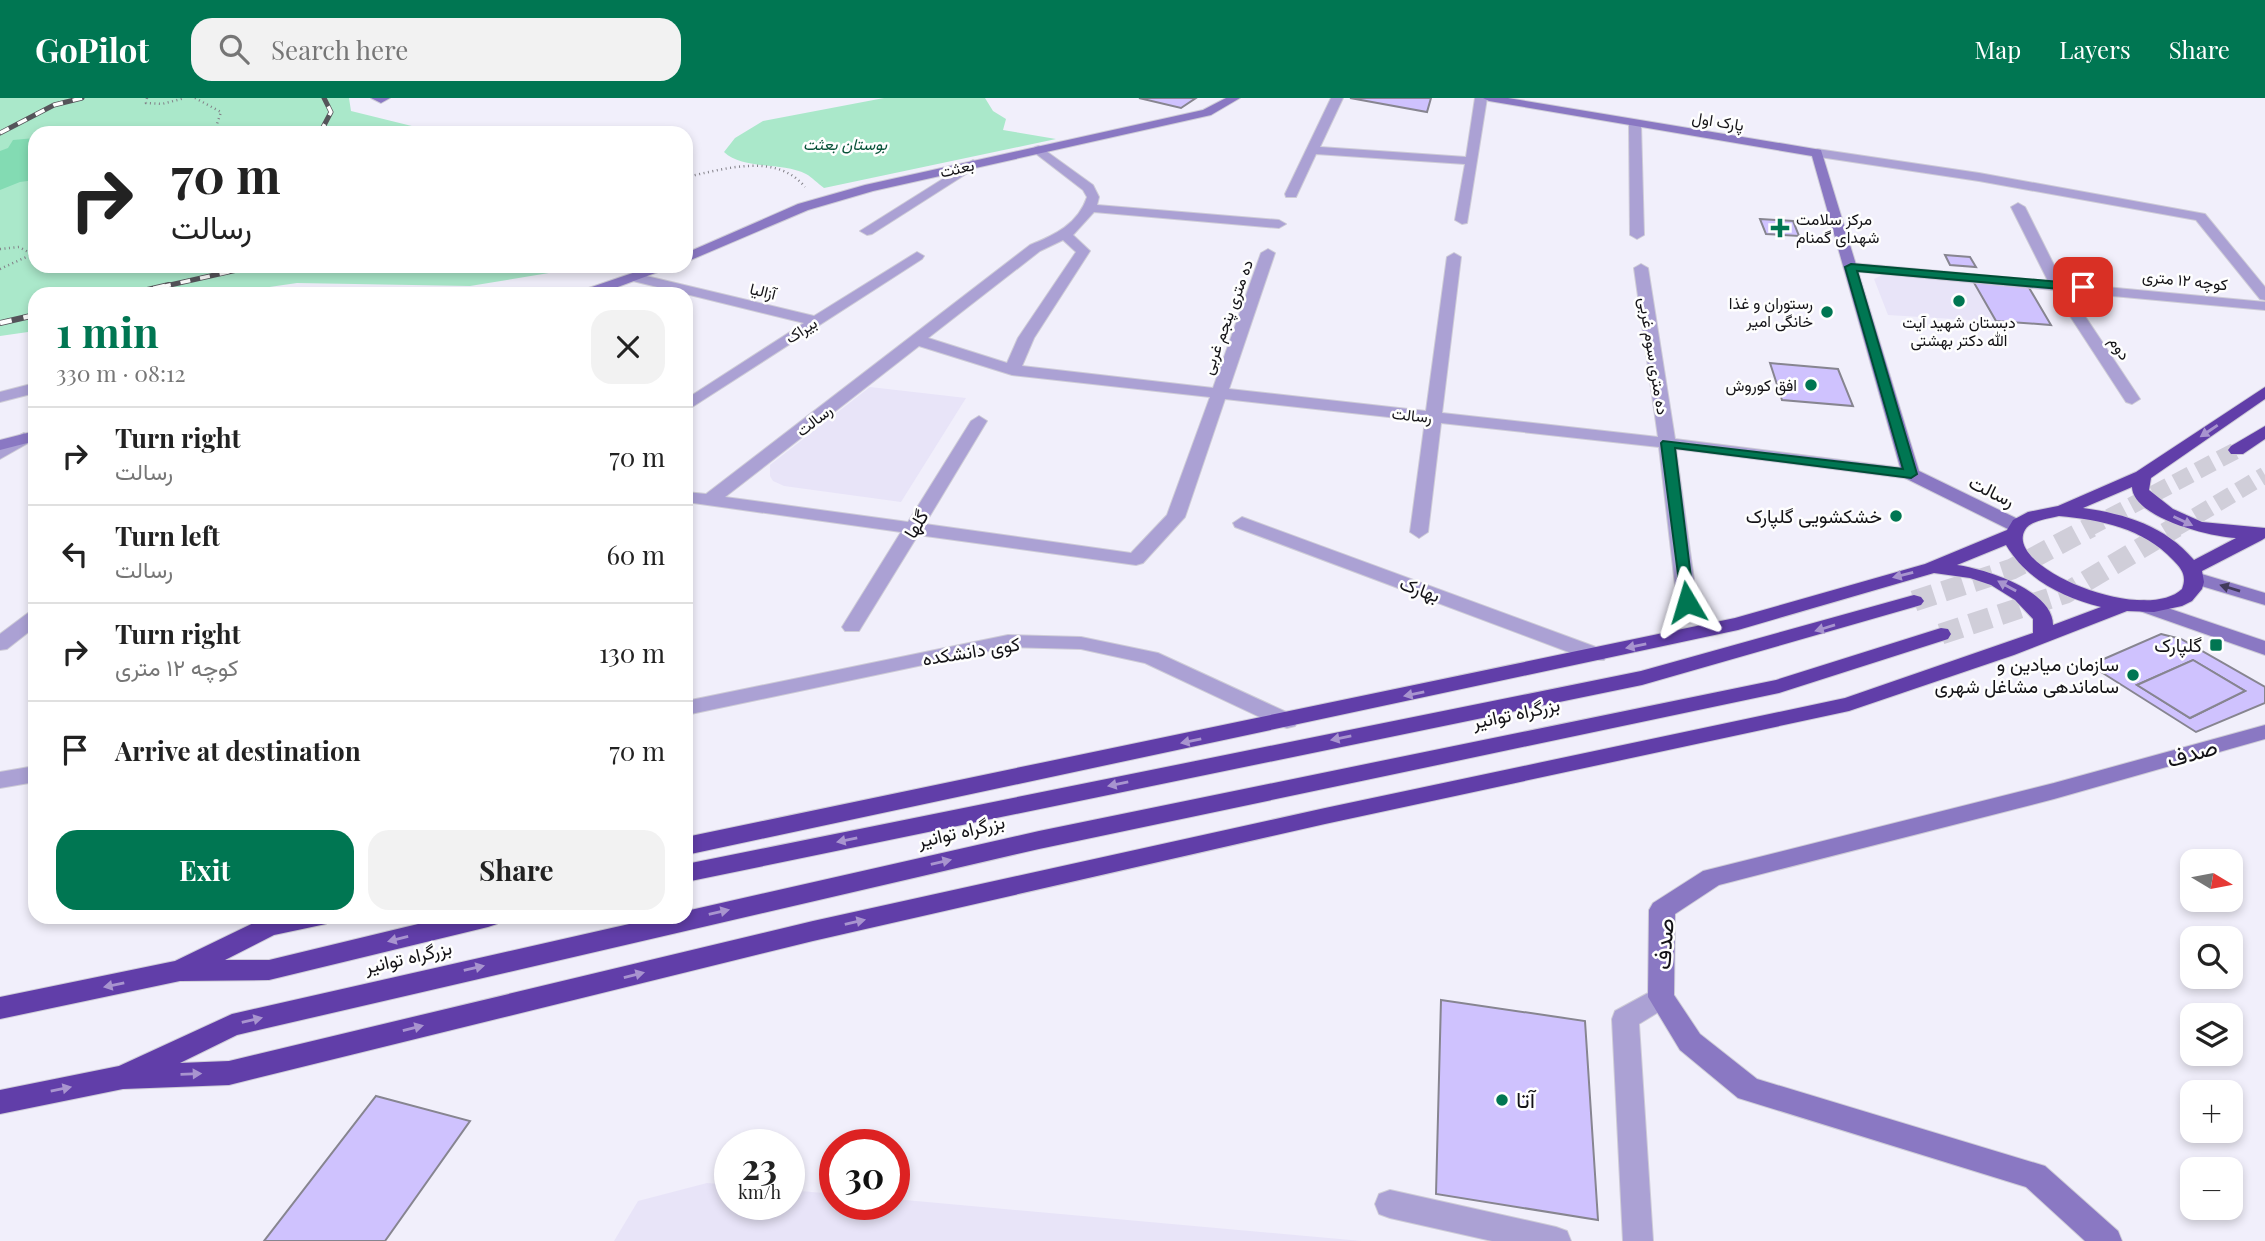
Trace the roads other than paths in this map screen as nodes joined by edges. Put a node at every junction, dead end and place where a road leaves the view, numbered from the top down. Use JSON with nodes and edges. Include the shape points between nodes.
{"nodes":[{"id":1,"x":377,"y":98,"type":"edge"},
{"id":2,"x":384,"y":98,"type":"edge"},
{"id":3,"x":1234,"y":98,"type":"edge"},
{"id":4,"x":1337,"y":98,"type":"edge"},
{"id":5,"x":1481,"y":98,"type":"edge"},
{"id":6,"x":1489,"y":98,"type":"edge"},
{"id":7,"x":1634,"y":124,"type":"junction"},
{"id":8,"x":1039,"y":149,"type":"junction"},
{"id":9,"x":1312,"y":150,"type":"junction"},
{"id":10,"x":1817,"y":153,"type":"junction"},
{"id":11,"x":1471,"y":161,"type":"junction"},
{"id":12,"x":974,"y":164,"type":"junction"},
{"id":13,"x":1291,"y":194,"type":"dead end"},
{"id":14,"x":2018,"y":207,"type":"dead end"},
{"id":15,"x":1091,"y":208,"type":"junction"},
{"id":16,"x":1462,"y":220,"type":"dead end"},
{"id":17,"x":1279,"y":223,"type":"dead end"},
{"id":18,"x":867,"y":231,"type":"dead end"},
{"id":19,"x":1637,"y":235,"type":"dead end"},
{"id":20,"x":1066,"y":236,"type":"junction"},
{"id":21,"x":1268,"y":253,"type":"dead end"},
{"id":22,"x":693,"y":255,"type":"edge"},
{"id":23,"x":917,"y":256,"type":"dead end"},
{"id":24,"x":1454,"y":257,"type":"dead end"},
{"id":25,"x":1851,"y":267,"type":"junction"},
{"id":26,"x":1641,"y":268,"type":"dead end"},
{"id":27,"x":650,"y":273,"type":"edge"},
{"id":28,"x":638,"y":278,"type":"junction"},
{"id":29,"x":2057,"y":285,"type":"junction"},
{"id":30,"x":609,"y":287,"type":"edge"},
{"id":31,"x":675,"y":287,"type":"edge"},
{"id":32,"x":693,"y":291,"type":"edge"},
{"id":33,"x":704,"y":294,"type":"junction"},
{"id":34,"x":2265,"y":296,"type":"edge"},
{"id":35,"x":693,"y":300,"type":"edge"},
{"id":36,"x":2265,"y":306,"type":"edge"},
{"id":37,"x":815,"y":321,"type":"junction"},
{"id":38,"x":917,"y":340,"type":"junction"},
{"id":39,"x":1012,"y":370,"type":"junction"},
{"id":40,"x":28,"y":390,"type":"edge"},
{"id":41,"x":2265,"y":392,"type":"edge"},
{"id":42,"x":1218,"y":393,"type":"junction"},
{"id":43,"x":0,"y":397,"type":"edge"},
{"id":44,"x":2132,"y":398,"type":"dead end"},
{"id":45,"x":693,"y":401,"type":"edge"},
{"id":46,"x":1434,"y":417,"type":"junction"},
{"id":47,"x":979,"y":421,"type":"dead end"},
{"id":48,"x":2265,"y":430,"type":"edge"},
{"id":49,"x":28,"y":438,"type":"edge"},
{"id":50,"x":28,"y":438,"type":"edge"},
{"id":51,"x":1667,"y":443,"type":"junction"},
{"id":52,"x":0,"y":445,"type":"edge"},
{"id":53,"x":2238,"y":450,"type":"tunnel mouth"},
{"id":54,"x":0,"y":454,"type":"edge"},
{"id":55,"x":1911,"y":474,"type":"junction"},
{"id":56,"x":2142,"y":476,"type":"junction"},
{"id":57,"x":693,"y":498,"type":"edge"},
{"id":58,"x":710,"y":500,"type":"junction"},
{"id":59,"x":2059,"y":511,"type":"junction"},
{"id":60,"x":1242,"y":523,"type":"dead end"},
{"id":61,"x":914,"y":528,"type":"junction"},
{"id":62,"x":2015,"y":530,"type":"junction"},
{"id":63,"x":2263,"y":531,"type":"edge"},
{"id":64,"x":1419,"y":532,"type":"dead end"},
{"id":65,"x":1932,"y":568,"type":"junction"},
{"id":66,"x":2193,"y":573,"type":"junction"},
{"id":67,"x":2265,"y":599,"type":"edge"},
{"id":68,"x":1914,"y":601,"type":"tunnel mouth"},
{"id":69,"x":1687,"y":602,"type":"dead end"},
{"id":70,"x":2134,"y":606,"type":"junction"},
{"id":71,"x":28,"y":622,"type":"edge"},
{"id":72,"x":852,"y":627,"type":"dead end"},
{"id":73,"x":1941,"y":634,"type":"tunnel mouth"},
{"id":74,"x":2043,"y":636,"type":"junction"},
{"id":75,"x":0,"y":644,"type":"edge"},
{"id":76,"x":2265,"y":648,"type":"edge"},
{"id":77,"x":1597,"y":655,"type":"junction"},
{"id":78,"x":693,"y":707,"type":"edge"},
{"id":79,"x":1287,"y":721,"type":"junction"},
{"id":80,"x":2265,"y":732,"type":"edge"},
{"id":81,"x":28,"y":775,"type":"edge"},
{"id":82,"x":0,"y":780,"type":"edge"},
{"id":83,"x":693,"y":845,"type":"edge"},
{"id":84,"x":693,"y":872,"type":"edge"},
{"id":85,"x":693,"y":919,"type":"edge"},
{"id":86,"x":280,"y":924,"type":"edge"},
{"id":87,"x":459,"y":924,"type":"edge"},
{"id":88,"x":673,"y":924,"type":"edge"},
{"id":89,"x":180,"y":971,"type":"junction"},
{"id":90,"x":1661,"y":997,"type":"junction"},
{"id":91,"x":0,"y":1008,"type":"edge"},
{"id":92,"x":123,"y":1077,"type":"junction"},
{"id":93,"x":0,"y":1102,"type":"edge"},
{"id":94,"x":1390,"y":1204,"type":"dead end"},
{"id":95,"x":1556,"y":1241,"type":"edge"},
{"id":96,"x":1638,"y":1241,"type":"edge"},
{"id":97,"x":2107,"y":1241,"type":"edge"}],
"edges":[{"from":1,"to":2,"type":"main road"},
{"from":3,"to":8,"type":"main road","name":"بعثت","via":[[1207,113]]},
{"from":4,"to":9,"type":"street"},
{"from":5,"to":11,"type":"street"},
{"from":6,"to":7,"type":"main road","name":"پارک اول"},
{"from":7,"to":10,"type":"main road","name":"پارک اول"},
{"from":7,"to":19,"type":"street"},
{"from":8,"to":12,"type":"main road","name":"بعثت"},
{"from":8,"to":15,"type":"street","via":[[1088,188],[1093,197]]},
{"from":9,"to":11,"type":"street"},
{"from":9,"to":13,"type":"street"},
{"from":10,"to":25,"type":"main road"},
{"from":10,"to":34,"type":"street","via":[[2200,217]]},
{"from":11,"to":16,"type":"street"},
{"from":12,"to":18,"type":"street"},
{"from":12,"to":22,"type":"main road","name":"بعثت","via":[[812,205]]},
{"from":14,"to":29,"type":"street","name":"دوم"},
{"from":15,"to":17,"type":"street"},
{"from":15,"to":20,"type":"street"},
{"from":20,"to":38,"type":"street","name":"رسالت","via":[[1035,248]]},
{"from":20,"to":39,"type":"street","via":[[1083,251],[1026,338]]},
{"from":21,"to":42,"type":"street","name":"ده متری پنجم غربی"},
{"from":23,"to":37,"type":"street","name":"بیراک"},
{"from":24,"to":46,"type":"street"},
{"from":25,"to":29,"type":"street","name":"کوچه ۱۲ متری"},
{"from":25,"to":55,"type":"main road"},
{"from":26,"to":51,"type":"street","name":"ده متری سوم غربی"},
{"from":27,"to":28,"type":"main road"},
{"from":28,"to":30,"type":"main road"},
{"from":28,"to":31,"type":"street","name":"آزالیا"},
{"from":29,"to":36,"type":"street","name":"کوچه ۱۲ متری"},
{"from":29,"to":44,"type":"street","name":"دوم"},
{"from":32,"to":33,"type":"street","name":"آزالیا"},
{"from":33,"to":35,"type":"street"},
{"from":33,"to":37,"type":"street","name":"آزالیا"},
{"from":37,"to":45,"type":"street","name":"بیراک"},
{"from":38,"to":39,"type":"street","name":"رسالت"},
{"from":38,"to":58,"type":"street","name":"رسالت"},
{"from":39,"to":42,"type":"street","name":"رسالت"},
{"from":40,"to":43,"type":"street"},
{"from":41,"to":56,"type":"highway","one_way":true},
{"from":42,"to":46,"type":"street","name":"رسالت"},
{"from":42,"to":61,"type":"street","name":"ده متری پنجم غربی","via":[[1176,517],[1136,559]]},
{"from":46,"to":51,"type":"street","name":"رسالت"},
{"from":46,"to":64,"type":"street"},
{"from":47,"to":61,"type":"street","name":"گلها"},
{"from":48,"to":53,"type":"highway"},
{"from":49,"to":52,"type":"main road"},
{"from":50,"to":54,"type":"street"},
{"from":51,"to":55,"type":"street","name":"رسالت"},
{"from":51,"to":69,"type":"street","name":"ده متری سوم غربی"},
{"from":55,"to":62,"type":"main road","name":"رسالت"},
{"from":56,"to":59,"type":"highway"},
{"from":56,"to":63,"type":"highway","one_way":true,"via":[[2140,491],[2157,509],[2190,525],[2224,534]]},
{"from":57,"to":58,"type":"street"},
{"from":58,"to":61,"type":"street"},
{"from":59,"to":62,"type":"highway","via":[[2033,516]]},
{"from":59,"to":66,"type":"highway","via":[[2138,528],[2180,554]]},
{"from":60,"to":77,"type":"street","name":"بهارک"},
{"from":61,"to":72,"type":"street","name":"گلها"},
{"from":62,"to":65,"type":"highway"},
{"from":62,"to":70,"type":"highway","via":[[2015,548],[2043,576],[2096,599]]},
{"from":63,"to":66,"type":"highway"},
{"from":74,"to":65,"type":"highway","one_way":true,"via":[[2043,618],[2027,598],[1999,581],[1964,570]]},
{"from":65,"to":77,"type":"highway","one_way":true,"via":[[1738,624]]},
{"from":67,"to":66,"type":"main road","one_way":true},
{"from":66,"to":70,"type":"highway","via":[[2188,595],[2162,605]]},
{"from":68,"to":84,"type":"highway","name":"بزرگراه توانیر","one_way":true,"via":[[1642,678]]},
{"from":70,"to":74,"type":"highway"},
{"from":70,"to":76,"type":"main road"},
{"from":71,"to":75,"type":"street"},
{"from":85,"to":73,"type":"highway","name":"بزرگراه توانیر","one_way":true,"via":[[1039,840],[1779,685]]},
{"from":92,"to":74,"type":"highway","one_way":true,"via":[[229,1073],[826,928],[1849,704]]},
{"from":77,"to":79,"type":"highway","one_way":true},
{"from":78,"to":79,"type":"street","name":"کوی دانشکده","via":[[1008,641],[1069,642],[1151,657]]},
{"from":79,"to":83,"type":"highway","one_way":true},
{"from":80,"to":90,"type":"main road","name":"صدف","via":[[1712,878],[1662,910]]},
{"from":81,"to":82,"type":"street"},
{"from":86,"to":89,"type":"highway"},
{"from":87,"to":89,"type":"highway","name":"بزرگراه توانیر","one_way":true,"via":[[269,970]]},
{"from":92,"to":88,"type":"highway","name":"بزرگراه توانیر","one_way":true,"via":[[232,1025]]},
{"from":89,"to":91,"type":"highway","name":"بزرگراه توانیر","one_way":true},
{"from":90,"to":96,"type":"street","via":[[1625,1018]]},
{"from":90,"to":97,"type":"main road","name":"صدف","via":[[1690,1042],[1748,1089],[2035,1176]]},
{"from":93,"to":92,"type":"highway","name":"بزرگراه توانیر","one_way":true},
{"from":94,"to":95,"type":"street"}]}
